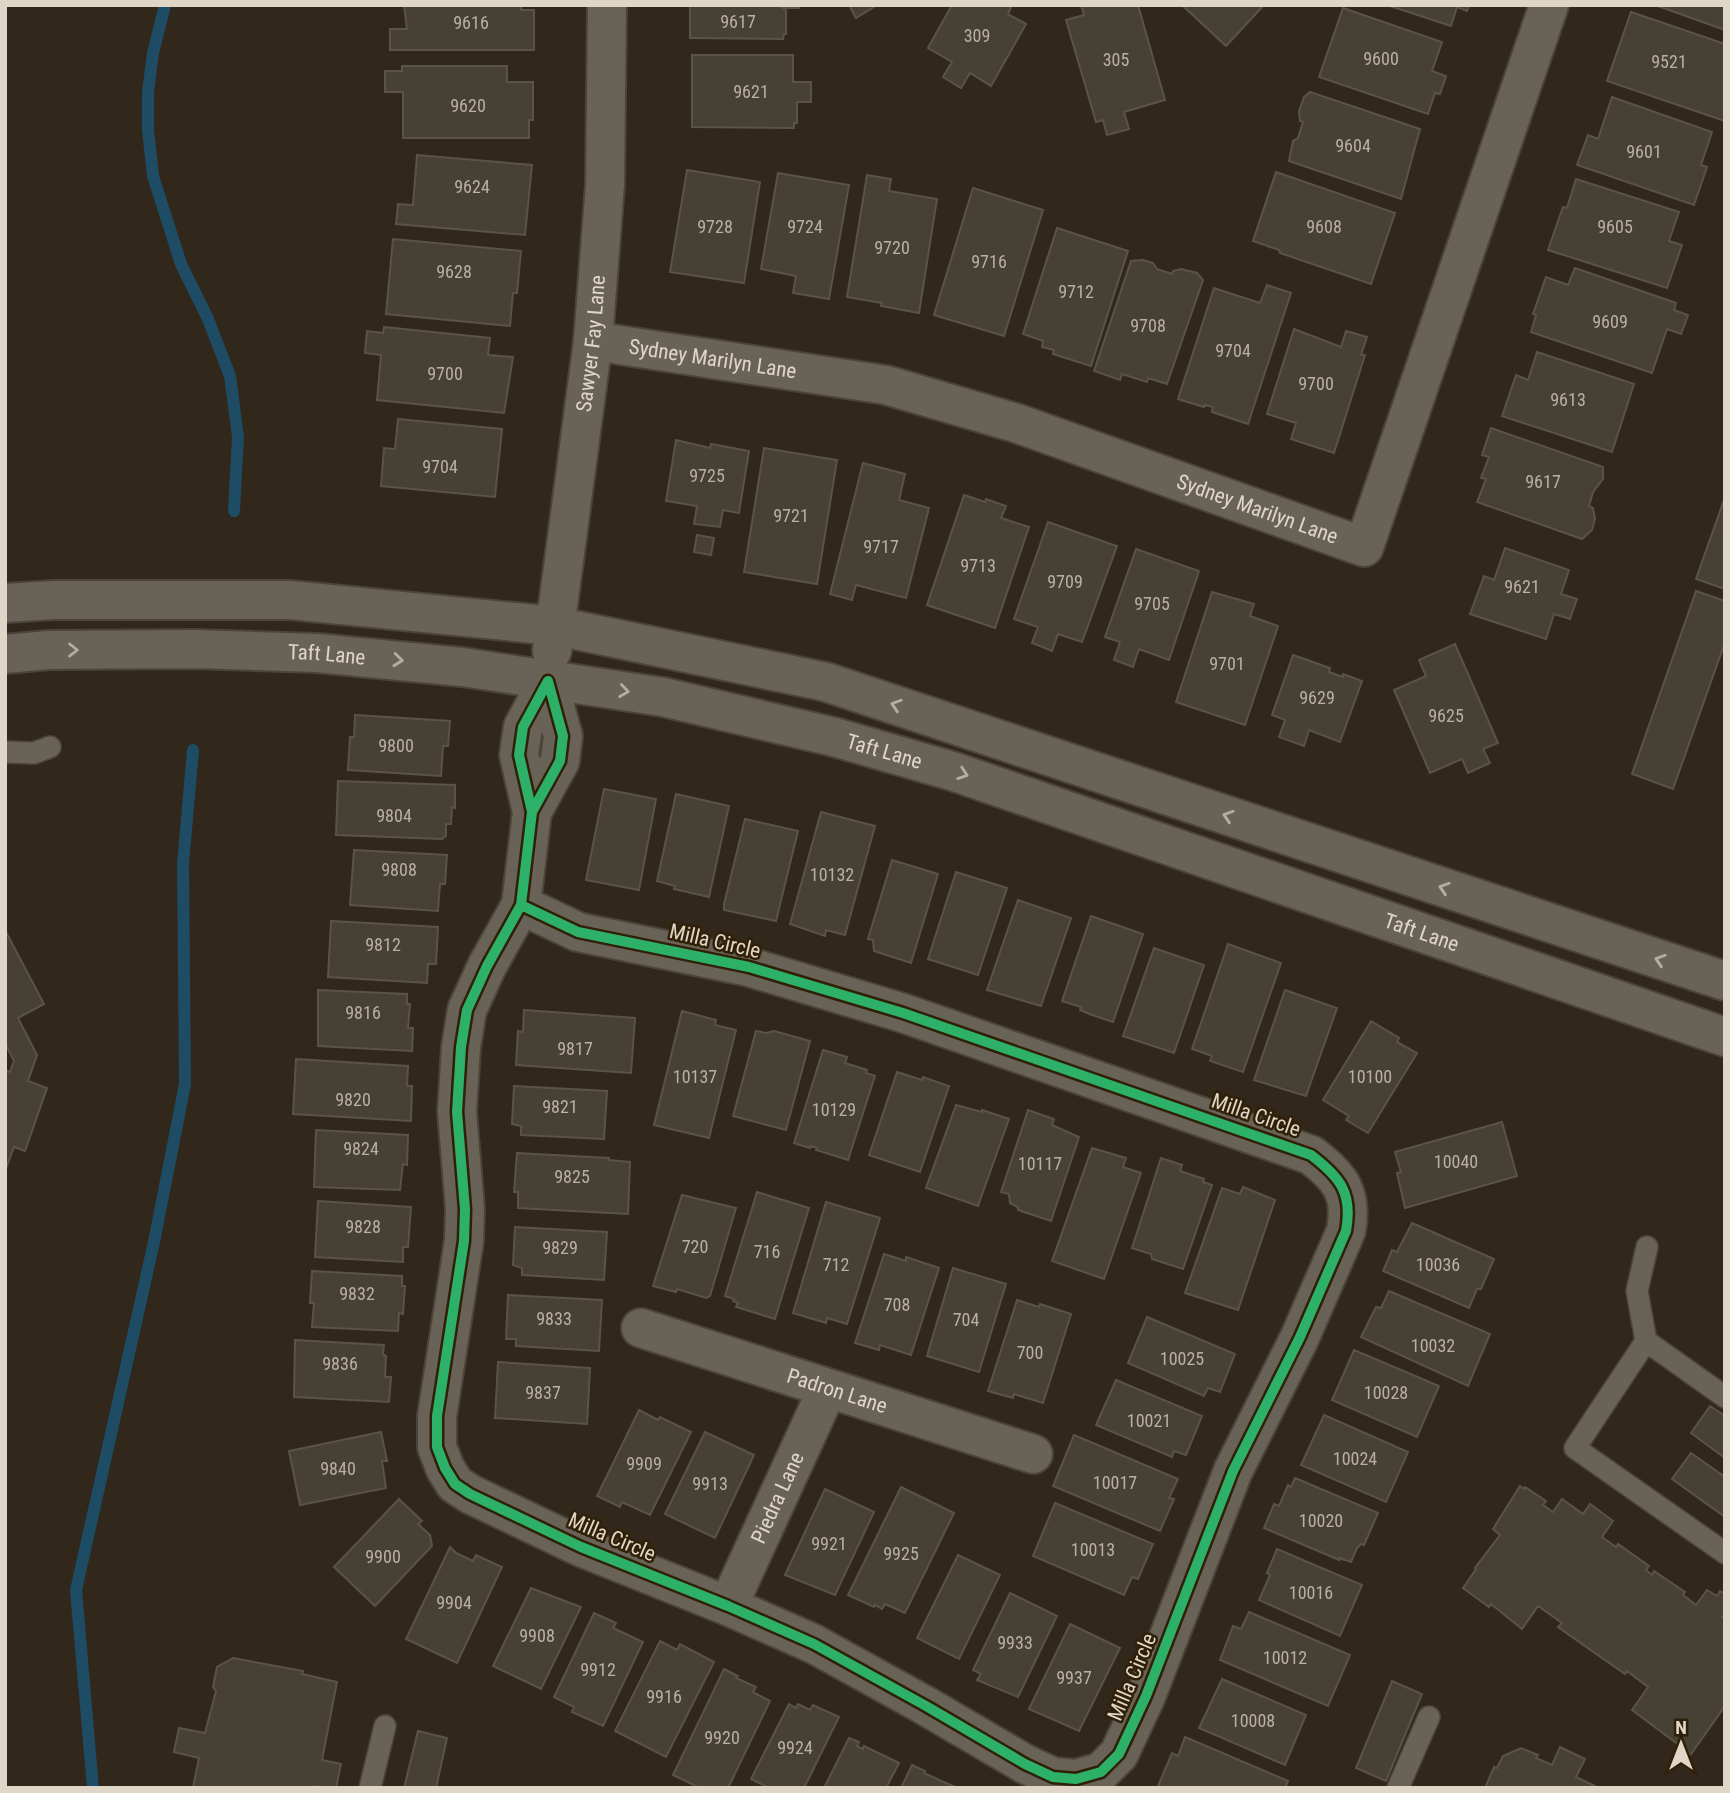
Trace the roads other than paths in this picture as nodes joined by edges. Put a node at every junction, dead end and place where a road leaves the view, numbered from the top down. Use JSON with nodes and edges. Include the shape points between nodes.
{"nodes":[{"id":1,"x":607,"y":5,"type":"edge"},
{"id":2,"x":1549,"y":5,"type":"edge"},
{"id":3,"x":593,"y":341,"type":"junction"},
{"id":4,"x":5,"y":603,"type":"edge"},
{"id":5,"x":555,"y":626,"type":"junction"},
{"id":6,"x":5,"y":653,"type":"edge"},
{"id":7,"x":548,"y":681,"type":"junction"},
{"id":8,"x":50,"y":747,"type":"dead end"},
{"id":9,"x":5,"y":752,"type":"edge"},
{"id":10,"x":521,"y":905,"type":"junction"},
{"id":11,"x":1725,"y":981,"type":"edge"},
{"id":12,"x":1725,"y":1037,"type":"edge"},
{"id":13,"x":1647,"y":1247,"type":"dead end"},
{"id":14,"x":641,"y":1328,"type":"dead end"},
{"id":15,"x":1646,"y":1341,"type":"junction"},
{"id":16,"x":827,"y":1390,"type":"junction"},
{"id":17,"x":1725,"y":1397,"type":"edge"},
{"id":18,"x":1033,"y":1454,"type":"dead end"},
{"id":19,"x":1725,"y":1553,"type":"edge"},
{"id":20,"x":728,"y":1606,"type":"junction"},
{"id":21,"x":1429,"y":1717,"type":"dead end"},
{"id":22,"x":385,"y":1726,"type":"dead end"},
{"id":23,"x":370,"y":1788,"type":"edge"},
{"id":24,"x":1398,"y":1788,"type":"edge"}],
"edges":[{"from":1,"to":3,"type":"street","name":"Sawyer Fay Lane","via":[[606,184]]},
{"from":2,"to":3,"type":"street","name":"Sydney Marilyn Lane","via":[[1364,547],[1016,423],[886,385]]},
{"from":3,"to":5,"type":"street","name":"Sawyer Fay Lane"},
{"from":4,"to":5,"type":"street","via":[[290,600]]},
{"from":5,"to":7,"type":"street","name":"Sawyer Fay Lane"},
{"from":11,"to":5,"type":"street","one_way":true,"via":[[826,682]]},
{"from":6,"to":7,"type":"street","name":"Taft Lane","one_way":true,"via":[[169,649],[317,653],[462,667]]},
{"from":7,"to":10,"type":"street","name":"Milla Circle","via":[[563,736],[560,761],[532,812]]},
{"from":7,"to":12,"type":"street","name":"Taft Lane","one_way":true,"via":[[663,697],[834,737],[952,771]]},
{"from":8,"to":9,"type":"lane","via":[[34,753]]},
{"from":10,"to":20,"type":"street","name":"Milla Circle","via":[[467,1010],[461,1047],[457,1112],[464,1241],[437,1416],[437,1447],[454,1484],[470,1494],[581,1547]]},
{"from":10,"to":20,"type":"street","name":"Milla Circle","via":[[578,932],[749,967],[903,1013],[1311,1155],[1339,1179],[1346,1197],[1346,1231],[1300,1337],[1233,1471],[1146,1696],[1119,1754],[1101,1772],[1076,1779],[1053,1777],[858,1667]]},
{"from":13,"to":15,"type":"lane","via":[[1637,1291]]},
{"from":14,"to":16,"type":"street","name":"Padron Lane"},
{"from":15,"to":17,"type":"lane"},
{"from":15,"to":19,"type":"lane","via":[[1574,1448]]},
{"from":16,"to":18,"type":"street","name":"Padron Lane"},
{"from":16,"to":20,"type":"street","name":"Piedra Lane"},
{"from":21,"to":24,"type":"lane"},
{"from":22,"to":23,"type":"lane"}]}
